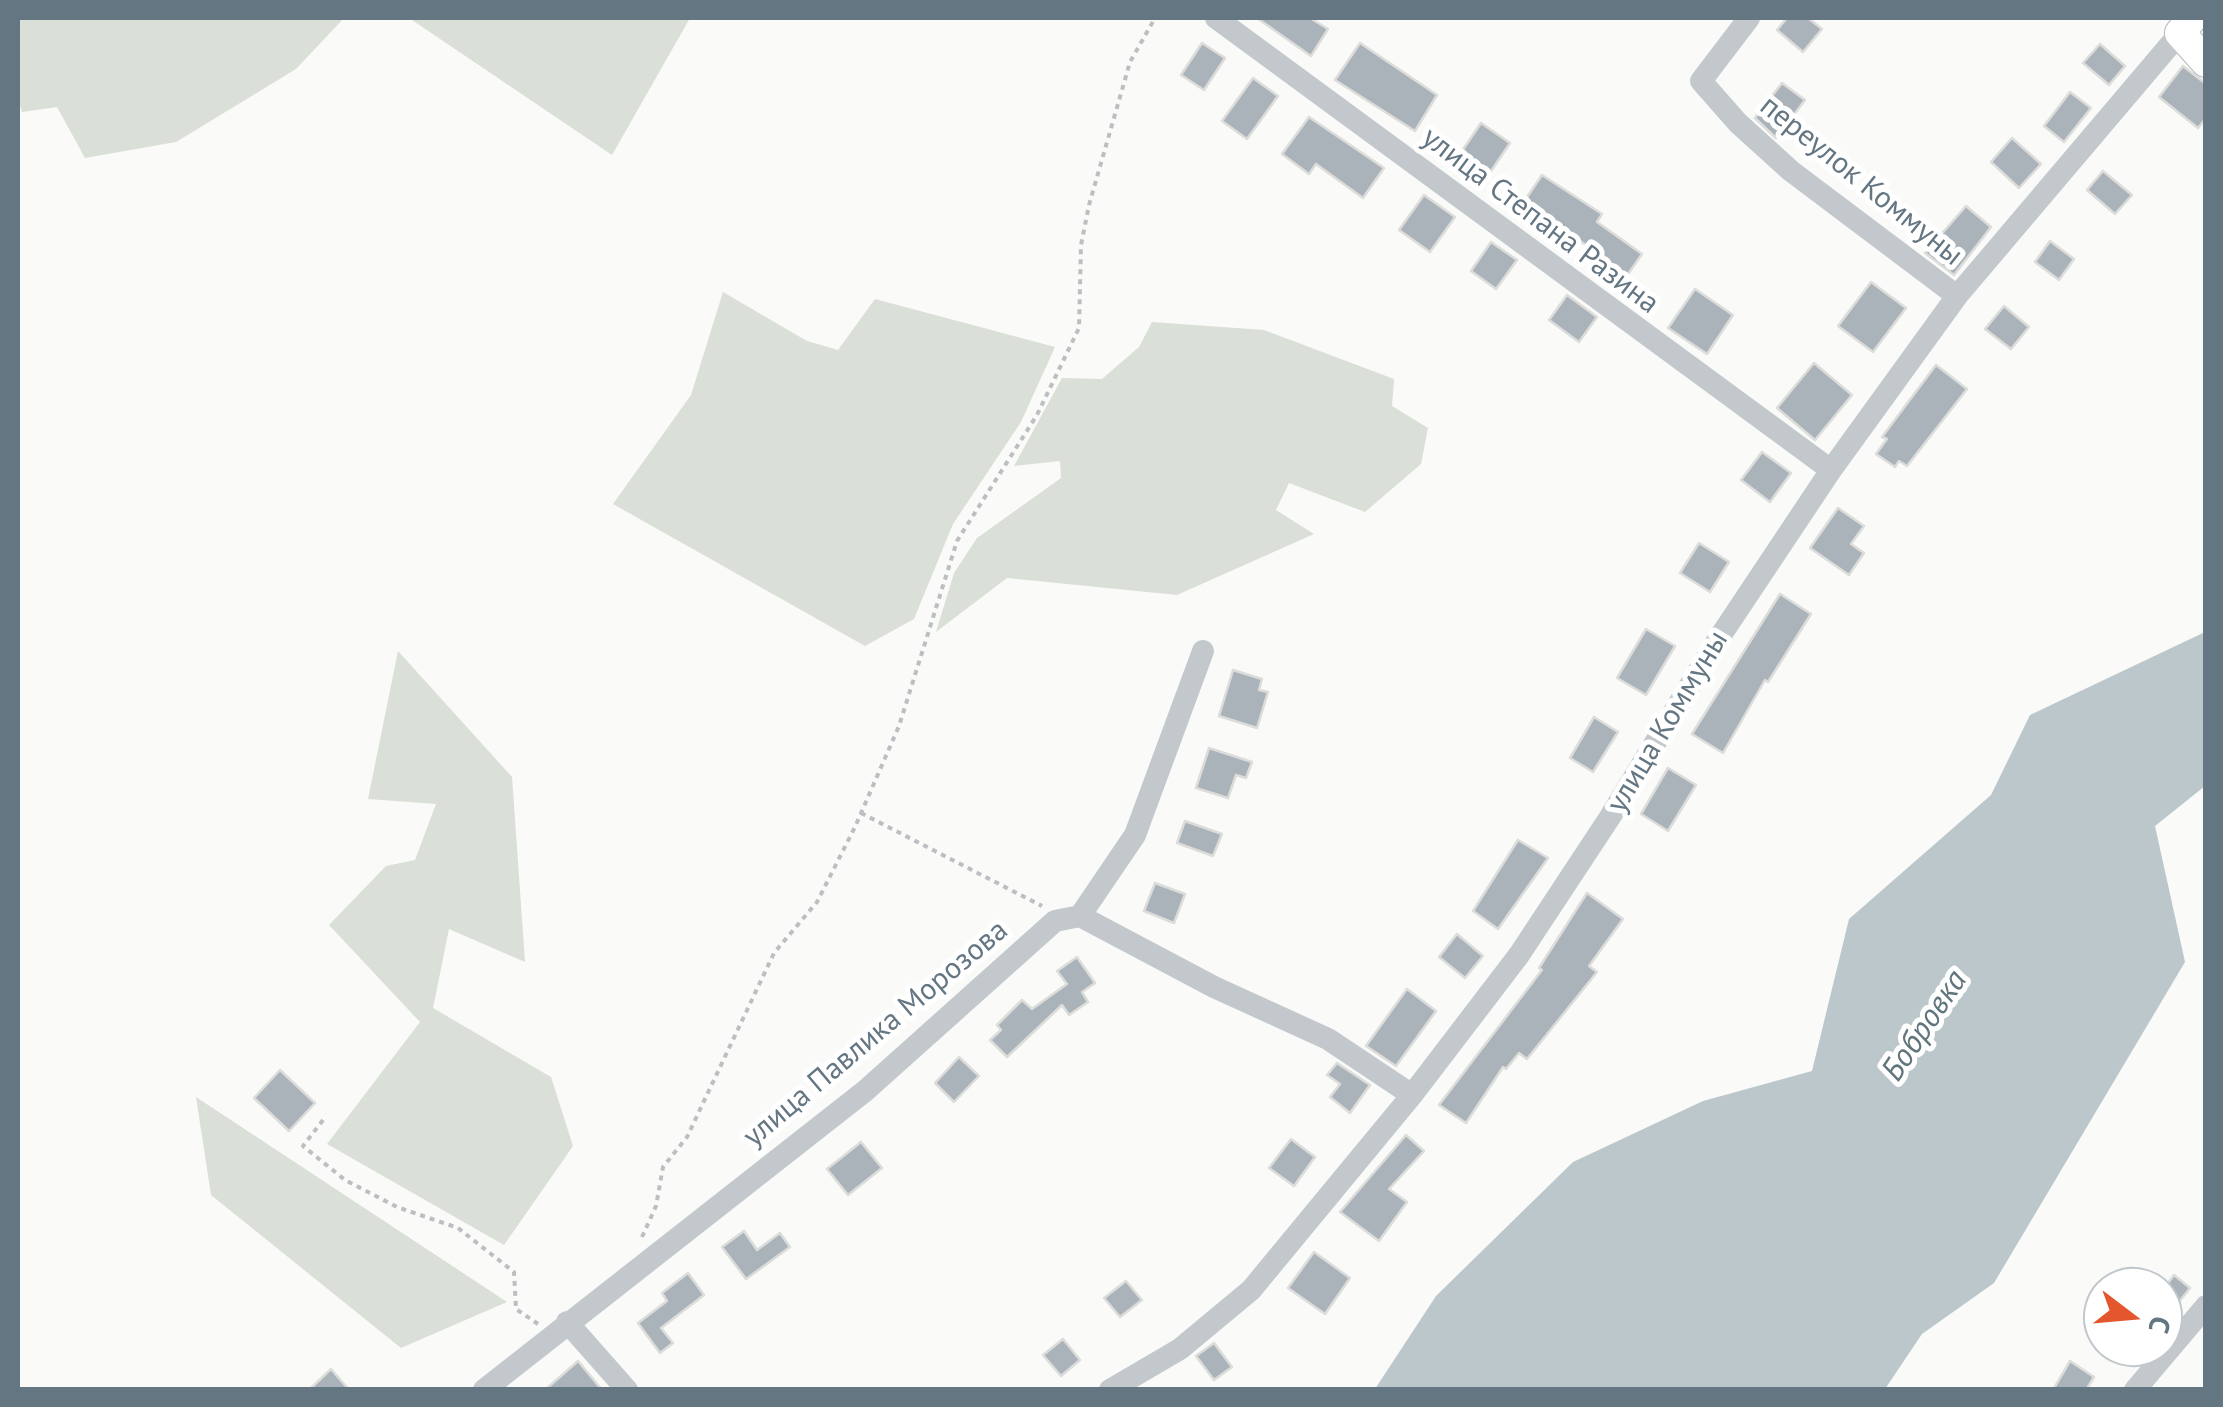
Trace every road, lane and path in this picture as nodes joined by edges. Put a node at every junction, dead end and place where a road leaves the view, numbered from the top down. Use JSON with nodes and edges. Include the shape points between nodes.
{"nodes":[{"id":1,"x":1155,"y":18,"type":"edge"},
{"id":2,"x":1216,"y":18,"type":"edge"},
{"id":3,"x":1749,"y":18,"type":"edge"},
{"id":4,"x":2186,"y":25,"type":"edge"},
{"id":5,"x":2206,"y":62,"type":"edge"},
{"id":6,"x":1957,"y":296,"type":"junction"},
{"id":7,"x":1831,"y":470,"type":"junction"},
{"id":8,"x":1203,"y":651,"type":"dead end"},
{"id":9,"x":861,"y":813,"type":"junction"},
{"id":10,"x":1080,"y":916,"type":"junction"},
{"id":11,"x":1055,"y":921,"type":"junction"},
{"id":12,"x":1412,"y":1094,"type":"junction"},
{"id":13,"x":323,"y":1120,"type":"dead end"},
{"id":14,"x":623,"y":1279,"type":"junction"},
{"id":15,"x":2206,"y":1306,"type":"edge"},
{"id":16,"x":560,"y":1328,"type":"junction"},
{"id":17,"x":484,"y":1390,"type":"edge"},
{"id":18,"x":627,"y":1390,"type":"edge"},
{"id":19,"x":1110,"y":1390,"type":"edge"},
{"id":20,"x":2135,"y":1390,"type":"edge"}],
"edges":[{"from":1,"to":9,"type":"path","via":[[1130,62],[1089,206],[1079,328],[1037,415],[957,541],[899,726]]},
{"from":2,"to":7,"type":"street","name":"улица Степана Разина"},
{"from":3,"to":6,"type":"street","name":"переулок Коммуны","via":[[1702,80],[1791,171]]},
{"from":4,"to":5,"type":"street"},
{"from":4,"to":6,"type":"street","name":"улица Коммуны"},
{"from":6,"to":7,"type":"street","name":"улица Коммуны"},
{"from":7,"to":12,"type":"street","name":"улица Коммуны","via":[[1530,940]]},
{"from":8,"to":10,"type":"street","via":[[1135,835]]},
{"from":9,"to":11,"type":"path","via":[[1045,908]]},
{"from":9,"to":14,"type":"path","via":[[817,902],[774,952],[687,1136],[663,1167],[656,1206]]},
{"from":10,"to":11,"type":"street","name":"улица Павлика Морозова"},
{"from":10,"to":12,"type":"street","via":[[1214,988],[1328,1038]]},
{"from":11,"to":14,"type":"street","name":"улица Павлика Морозова","via":[[864,1091]]},
{"from":12,"to":19,"type":"street","name":"улица Коммуны","via":[[1250,1290],[1180,1349]]},
{"from":13,"to":16,"type":"path","via":[[302,1146],[380,1198],[458,1228],[514,1272],[516,1308]]},
{"from":14,"to":16,"type":"street","name":"улица Павлика Морозова"},
{"from":15,"to":20,"type":"street"},
{"from":16,"to":17,"type":"street","name":"улица Павлика Морозова"},
{"from":16,"to":18,"type":"street"}]}
